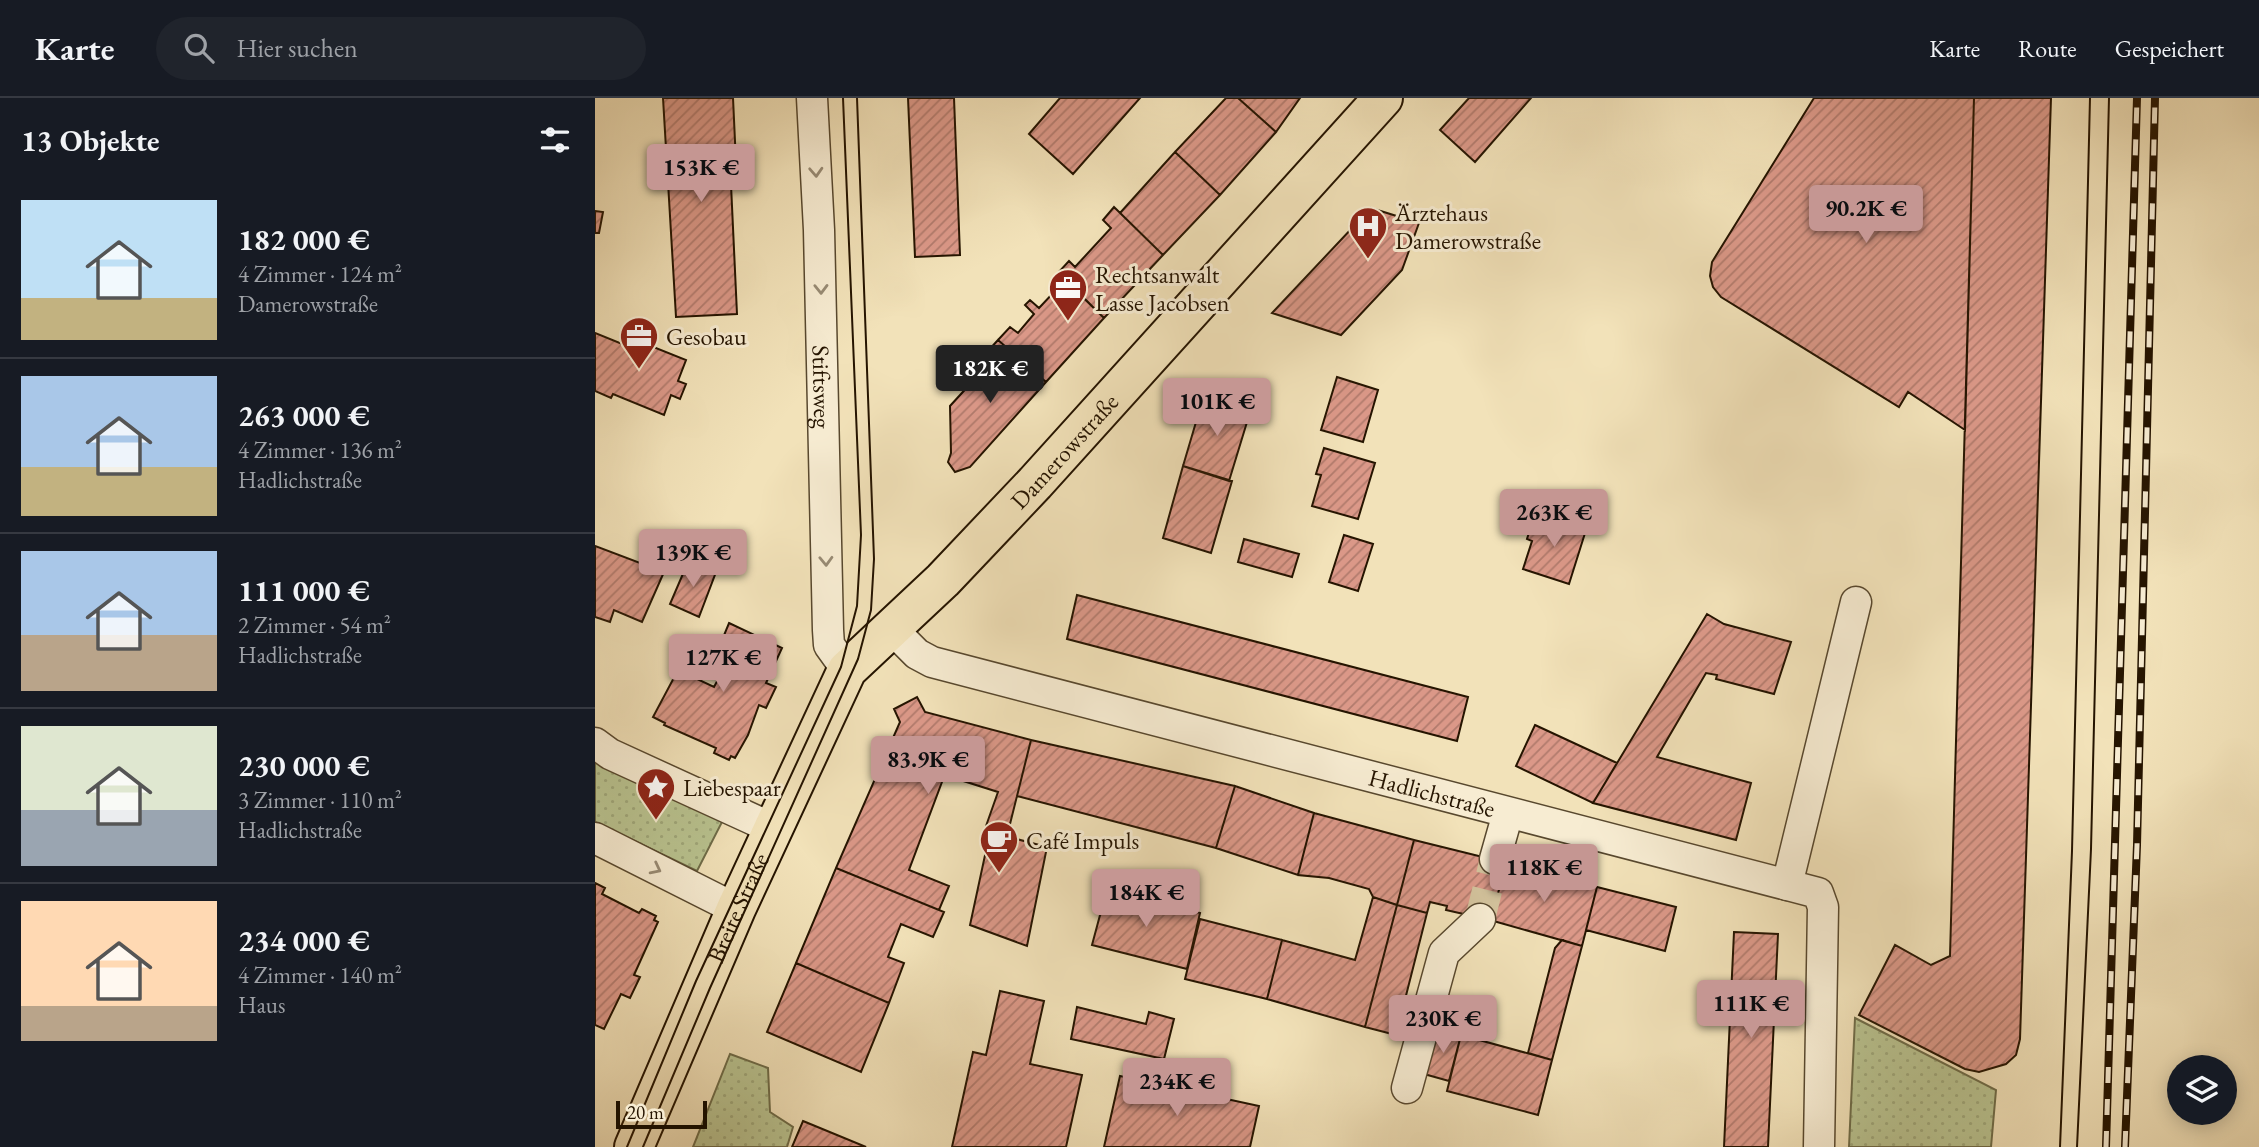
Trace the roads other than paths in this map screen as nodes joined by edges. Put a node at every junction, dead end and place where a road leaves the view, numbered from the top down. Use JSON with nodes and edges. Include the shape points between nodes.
{"nodes":[{"id":1,"x":813,"y":98,"type":"edge"},
{"id":2,"x":1383,"y":98,"type":"edge"},
{"id":3,"x":1856,"y":601,"type":"dead end"},
{"id":4,"x":892,"y":629,"type":"junction"},
{"id":5,"x":846,"y":670,"type":"junction"},
{"id":6,"x":595,"y":743,"type":"edge"},
{"id":7,"x":1508,"y":813,"type":"junction"},
{"id":8,"x":773,"y":829,"type":"junction"},
{"id":9,"x":595,"y":838,"type":"edge"},
{"id":10,"x":1495,"y":859,"type":"tunnel mouth"},
{"id":11,"x":1787,"y":885,"type":"junction"},
{"id":12,"x":736,"y":909,"type":"junction"},
{"id":13,"x":1480,"y":919,"type":"tunnel mouth"},
{"id":14,"x":1407,"y":1088,"type":"dead end"},
{"id":15,"x":634,"y":1147,"type":"edge"},
{"id":16,"x":1819,"y":1147,"type":"edge"}],
"edges":[{"from":1,"to":5,"type":"street","name":"Stiftsweg","one_way":true,"via":[[828,630],[829,645]]},
{"from":2,"to":4,"type":"main road","name":"Damerowstraße","via":[[1035,483]]},
{"from":3,"to":11,"type":"street"},
{"from":4,"to":5,"type":"main road","name":"Damerowstraße"},
{"from":4,"to":7,"type":"street","name":"Hadlichstraße","via":[[932,662]]},
{"from":5,"to":8,"type":"main road","name":"Breite Straße"},
{"from":6,"to":8,"type":"street"},
{"from":7,"to":10,"type":"street"},
{"from":7,"to":11,"type":"street","name":"Hadlichstraße"},
{"from":8,"to":12,"type":"main road","name":"Breite Straße"},
{"from":9,"to":12,"type":"street","one_way":true},
{"from":11,"to":16,"type":"street","name":"Hadlichstraße","via":[[1818,893],[1823,907]]},
{"from":12,"to":15,"type":"main road","name":"Breite Straße"},
{"from":13,"to":14,"type":"street","via":[[1444,953]]}]}
